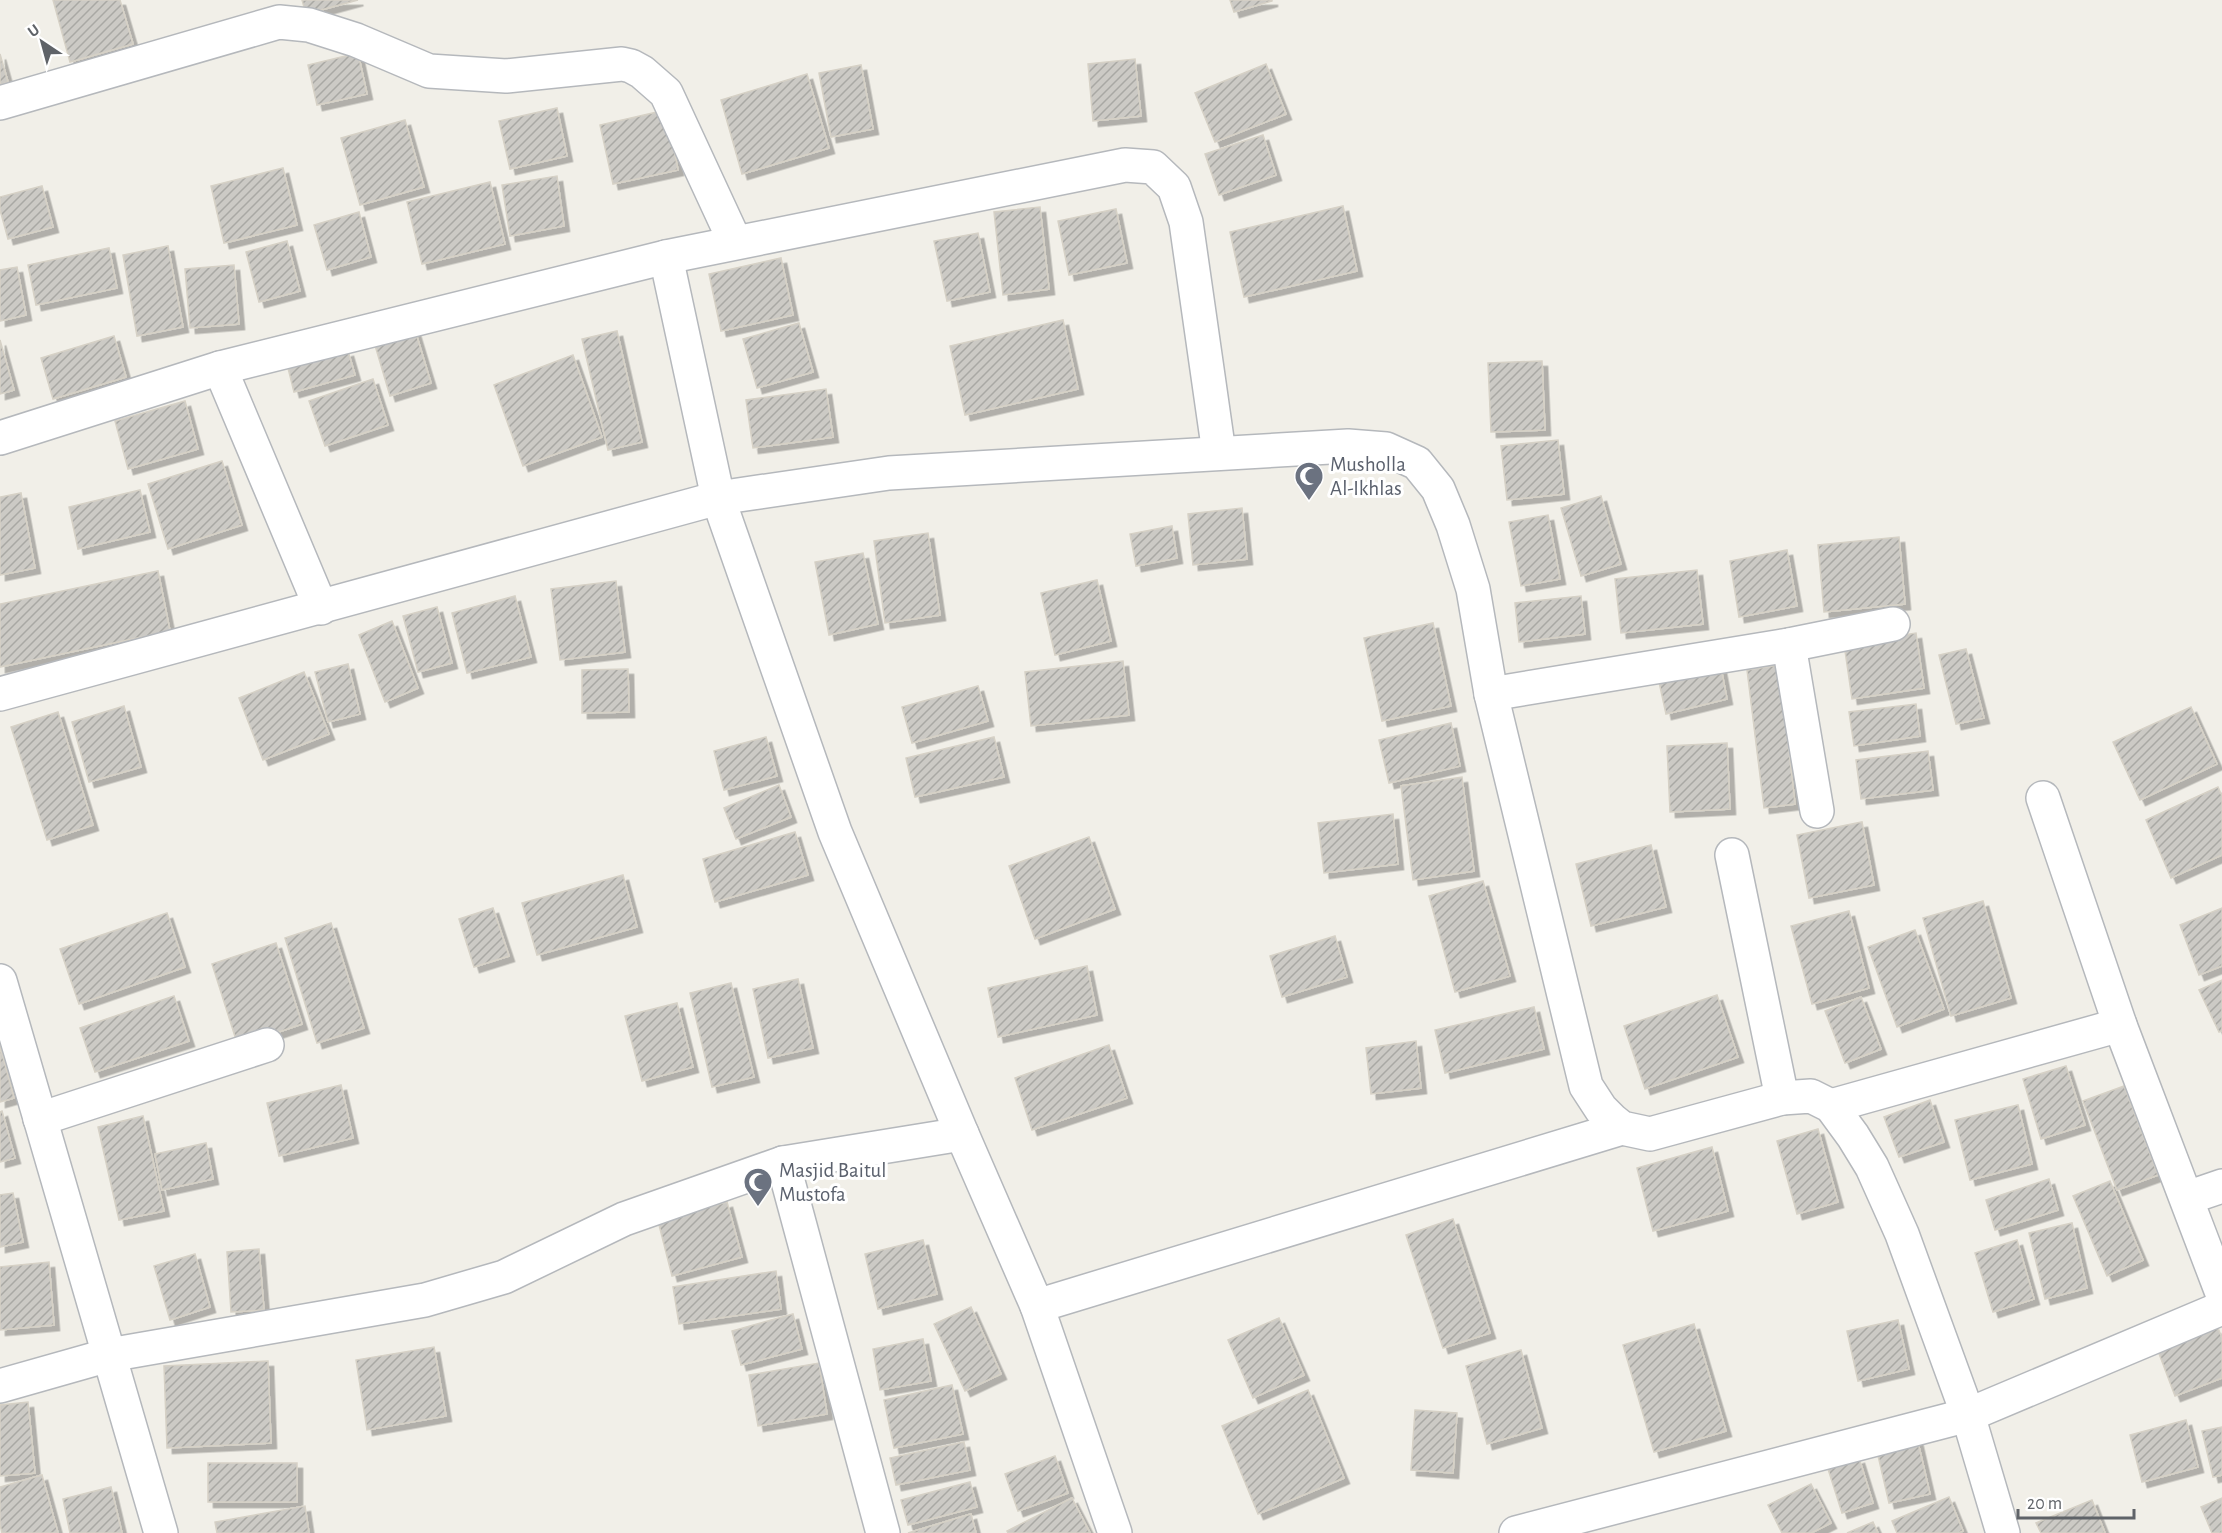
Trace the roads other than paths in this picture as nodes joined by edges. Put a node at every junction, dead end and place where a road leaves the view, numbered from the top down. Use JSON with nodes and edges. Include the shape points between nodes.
{"nodes":[{"id":1,"x":0,"y":103,"type":"edge"},
{"id":2,"x":735,"y":243,"type":"junction"},
{"id":3,"x":666,"y":257,"type":"junction"},
{"id":4,"x":220,"y":368,"type":"junction"},
{"id":5,"x":0,"y":438,"type":"edge"},
{"id":6,"x":1219,"y":453,"type":"junction"},
{"id":7,"x":718,"y":498,"type":"junction"},
{"id":8,"x":321,"y":608,"type":"junction"},
{"id":9,"x":1893,"y":624,"type":"dead end"},
{"id":10,"x":1789,"y":645,"type":"junction"},
{"id":11,"x":0,"y":694,"type":"edge"},
{"id":12,"x":1491,"y":694,"type":"junction"},
{"id":13,"x":2043,"y":798,"type":"dead end"},
{"id":14,"x":1817,"y":811,"type":"dead end"},
{"id":15,"x":1732,"y":855,"type":"dead end"},
{"id":16,"x":0,"y":981,"type":"edge"},
{"id":17,"x":2120,"y":1025,"type":"junction"},
{"id":18,"x":267,"y":1045,"type":"dead end"},
{"id":19,"x":1782,"y":1098,"type":"junction"},
{"id":20,"x":1831,"y":1106,"type":"junction"},
{"id":21,"x":40,"y":1119,"type":"junction"},
{"id":22,"x":1622,"y":1128,"type":"junction"},
{"id":23,"x":962,"y":1134,"type":"junction"},
{"id":24,"x":783,"y":1163,"type":"junction"},
{"id":25,"x":2222,"y":1186,"type":"edge"},
{"id":26,"x":2187,"y":1198,"type":"junction"},
{"id":27,"x":2222,"y":1293,"type":"edge"},
{"id":28,"x":1037,"y":1306,"type":"junction"},
{"id":29,"x":2222,"y":1308,"type":"edge"},
{"id":30,"x":110,"y":1355,"type":"junction"},
{"id":31,"x":0,"y":1386,"type":"edge"},
{"id":32,"x":1968,"y":1415,"type":"junction"},
{"id":33,"x":160,"y":1533,"type":"edge"},
{"id":34,"x":883,"y":1533,"type":"edge"},
{"id":35,"x":1115,"y":1533,"type":"edge"},
{"id":36,"x":1516,"y":1533,"type":"edge"},
{"id":37,"x":2003,"y":1533,"type":"edge"}],
"edges":[{"from":1,"to":2,"type":"street","via":[[279,22],[309,25],[356,40],[429,71],[506,76],[622,64],[642,72],[666,93]]},
{"from":2,"to":3,"type":"street"},
{"from":2,"to":6,"type":"street","via":[[1125,165],[1153,167],[1173,187],[1186,222]]},
{"from":3,"to":4,"type":"street"},
{"from":3,"to":7,"type":"street"},
{"from":4,"to":5,"type":"street"},
{"from":4,"to":8,"type":"street"},
{"from":6,"to":7,"type":"street","via":[[889,473]]},
{"from":6,"to":12,"type":"street","via":[[1348,446],[1386,449],[1416,463],[1438,489],[1453,525],[1473,589]]},
{"from":7,"to":8,"type":"street"},
{"from":7,"to":23,"type":"street","via":[[835,832]]},
{"from":8,"to":11,"type":"street"},
{"from":9,"to":10,"type":"street"},
{"from":10,"to":12,"type":"street"},
{"from":10,"to":14,"type":"street"},
{"from":12,"to":22,"type":"street","via":[[1586,1086],[1601,1110]]},
{"from":13,"to":17,"type":"street"},
{"from":15,"to":19,"type":"street"},
{"from":16,"to":21,"type":"street"},
{"from":17,"to":20,"type":"street"},
{"from":17,"to":26,"type":"street"},
{"from":18,"to":21,"type":"street"},
{"from":19,"to":20,"type":"street","via":[[1811,1096]]},
{"from":19,"to":22,"type":"street","via":[[1650,1134]]},
{"from":20,"to":32,"type":"street","via":[[1872,1167],[1902,1234]]},
{"from":21,"to":30,"type":"street"},
{"from":22,"to":28,"type":"street"},
{"from":23,"to":24,"type":"street"},
{"from":23,"to":28,"type":"street"},
{"from":24,"to":30,"type":"street","via":[[624,1219],[504,1277],[425,1300]]},
{"from":24,"to":34,"type":"street"},
{"from":25,"to":26,"type":"street"},
{"from":26,"to":27,"type":"street"},
{"from":28,"to":35,"type":"street"},
{"from":29,"to":32,"type":"street"},
{"from":30,"to":31,"type":"street"},
{"from":30,"to":33,"type":"street"},
{"from":32,"to":36,"type":"street"},
{"from":32,"to":37,"type":"street"}]}
